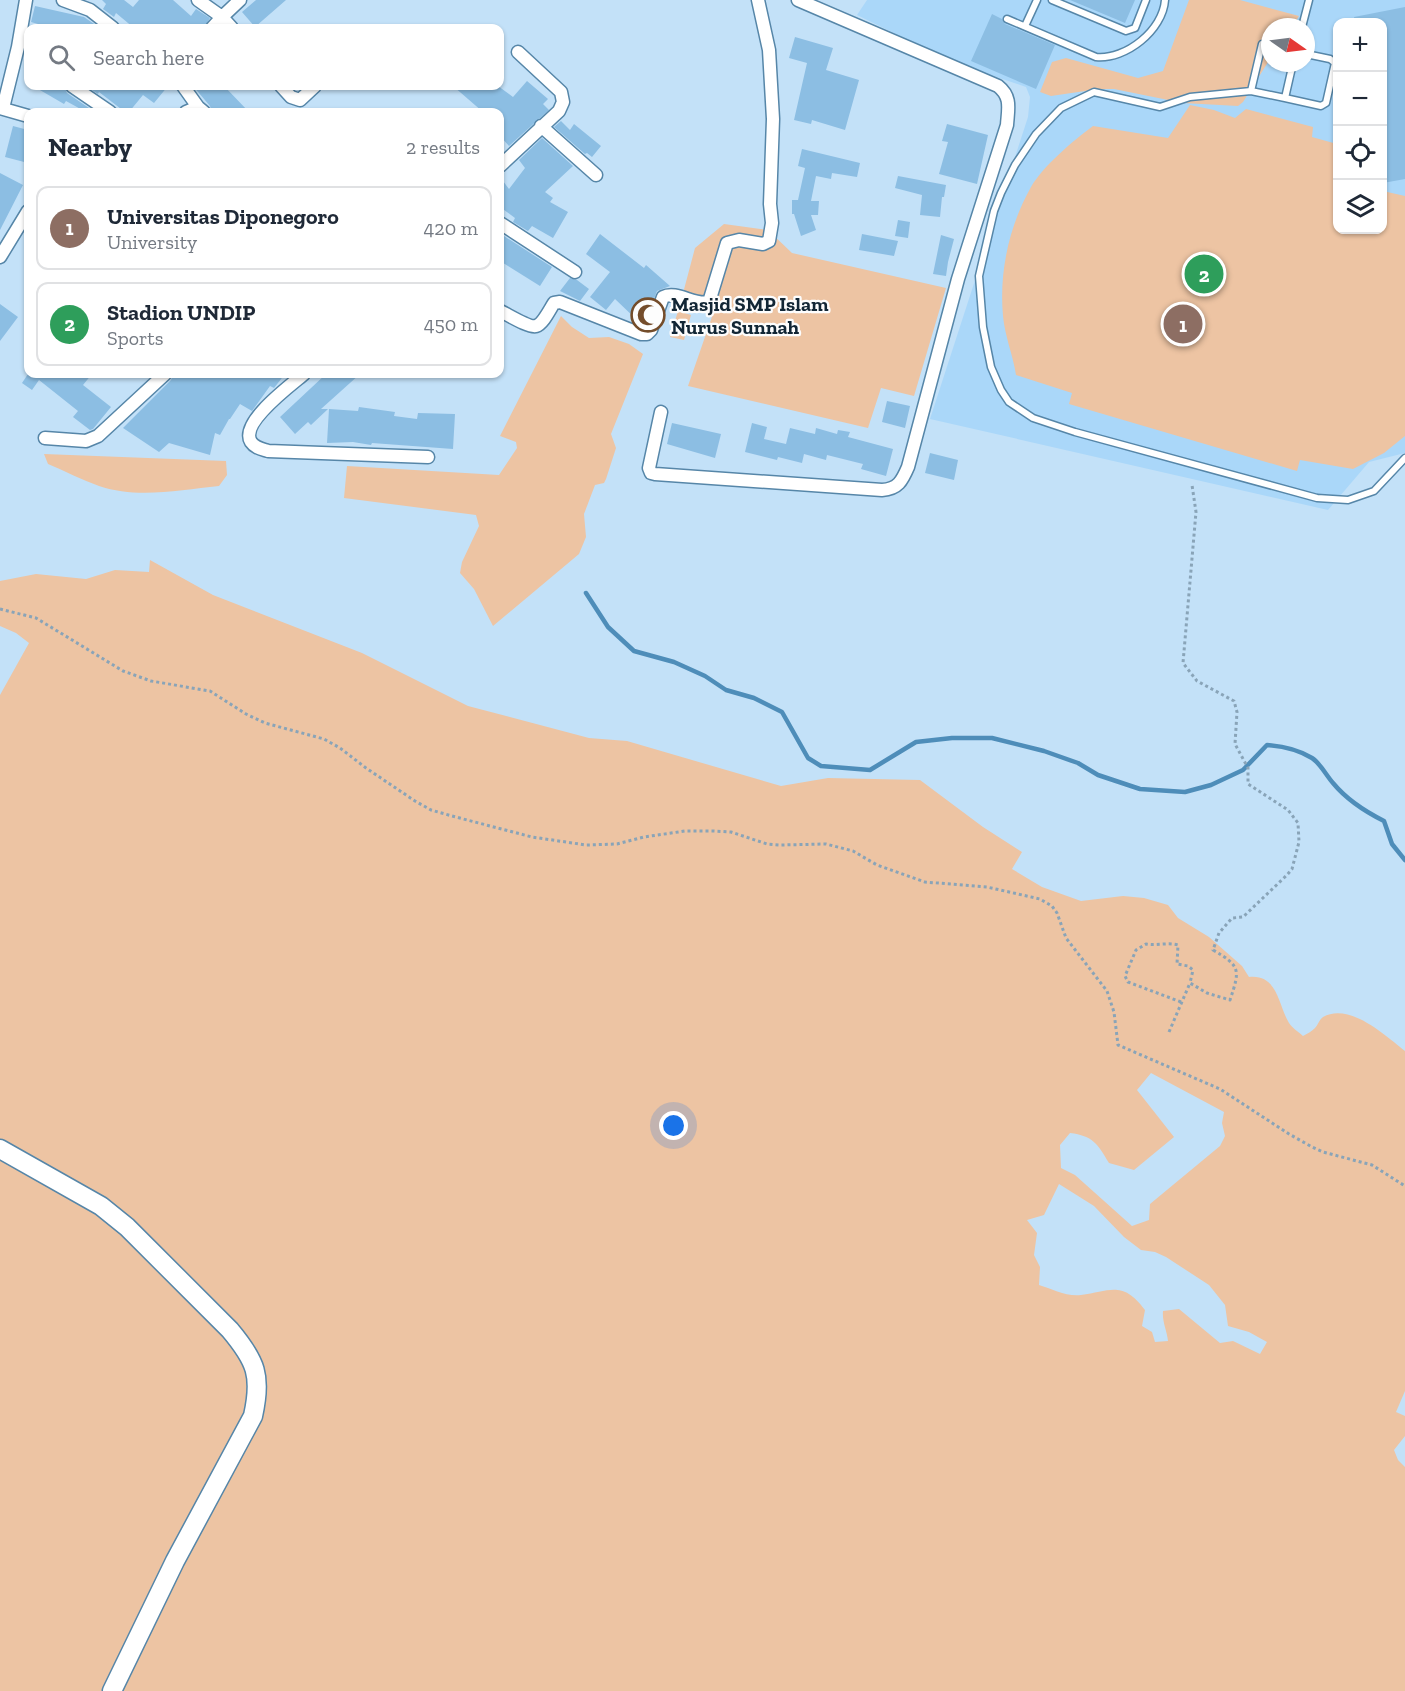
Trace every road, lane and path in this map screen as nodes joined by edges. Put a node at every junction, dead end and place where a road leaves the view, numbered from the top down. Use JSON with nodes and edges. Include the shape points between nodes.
{"nodes":[{"id":1,"x":26,"y":0,"type":"edge"},
{"id":2,"x":63,"y":0,"type":"edge"},
{"id":3,"x":198,"y":0,"type":"edge"},
{"id":4,"x":240,"y":0,"type":"edge"},
{"id":5,"x":758,"y":0,"type":"edge"},
{"id":6,"x":798,"y":0,"type":"edge"},
{"id":7,"x":1037,"y":0,"type":"edge"},
{"id":8,"x":1052,"y":0,"type":"edge"},
{"id":9,"x":1146,"y":0,"type":"edge"},
{"id":10,"x":1165,"y":0,"type":"edge"},
{"id":11,"x":1309,"y":0,"type":"edge"},
{"id":12,"x":222,"y":17,"type":"junction"},
{"id":13,"x":1304,"y":18,"type":"edge"},
{"id":14,"x":1007,"y":19,"type":"dead end"},
{"id":15,"x":25,"y":24,"type":"edge"},
{"id":16,"x":108,"y":24,"type":"edge"},
{"id":17,"x":216,"y":24,"type":"edge"},
{"id":18,"x":228,"y":24,"type":"edge"},
{"id":19,"x":1025,"y":26,"type":"junction"},
{"id":20,"x":24,"y":34,"type":"edge"},
{"id":21,"x":1261,"y":48,"type":"edge"},
{"id":22,"x":23,"y":51,"type":"edge"},
{"id":23,"x":518,"y":52,"type":"dead end"},
{"id":24,"x":1315,"y":56,"type":"edge"},
{"id":25,"x":1291,"y":72,"type":"edge"},
{"id":26,"x":78,"y":90,"type":"edge"},
{"id":27,"x":186,"y":90,"type":"edge"},
{"id":28,"x":285,"y":90,"type":"edge"},
{"id":29,"x":311,"y":90,"type":"edge"},
{"id":30,"x":1251,"y":91,"type":"junction"},
{"id":31,"x":1285,"y":98,"type":"junction"},
{"id":32,"x":104,"y":108,"type":"edge"},
{"id":33,"x":200,"y":108,"type":"edge"},
{"id":34,"x":1,"y":111,"type":"edge"},
{"id":35,"x":24,"y":115,"type":"edge"},
{"id":36,"x":541,"y":126,"type":"junction"},
{"id":37,"x":504,"y":162,"type":"edge"},
{"id":38,"x":596,"y":175,"type":"dead end"},
{"id":39,"x":24,"y":218,"type":"edge"},
{"id":40,"x":504,"y":227,"type":"edge"},
{"id":41,"x":0,"y":257,"type":"edge"},
{"id":42,"x":575,"y":272,"type":"dead end"},
{"id":43,"x":504,"y":313,"type":"edge"},
{"id":44,"x":161,"y":378,"type":"edge"},
{"id":45,"x":300,"y":378,"type":"edge"},
{"id":46,"x":661,"y":412,"type":"dead end"},
{"id":47,"x":45,"y":438,"type":"dead end"},
{"id":48,"x":428,"y":457,"type":"dead end"},
{"id":49,"x":1405,"y":458,"type":"edge"},
{"id":50,"x":1192,"y":485,"type":"dead end"},
{"id":51,"x":0,"y":609,"type":"edge"},
{"id":52,"x":1190,"y":983,"type":"junction"},
{"id":53,"x":1181,"y":1002,"type":"junction"},
{"id":54,"x":1169,"y":1032,"type":"dead end"},
{"id":55,"x":0,"y":1149,"type":"edge"},
{"id":56,"x":1405,"y":1186,"type":"edge"},
{"id":57,"x":112,"y":1691,"type":"edge"}],
"edges":[{"from":1,"to":15,"type":"street"},
{"from":2,"to":16,"type":"street","via":[[90,10]]},
{"from":3,"to":12,"type":"street"},
{"from":4,"to":12,"type":"street"},
{"from":5,"to":43,"type":"street","via":[[769,50],[773,119],[769,241],[727,243],[709,302],[668,294],[646,334],[560,302],[554,303],[536,326]]},
{"from":6,"to":46,"type":"street","via":[[998,86],[1009,100],[1007,125],[958,279],[908,467],[893,489],[882,490],[651,473]]},
{"from":7,"to":19,"type":"lane"},
{"from":8,"to":9,"type":"lane","via":[[1126,31],[1135,28]]},
{"from":10,"to":19,"type":"lane","via":[[1162,16],[1148,35],[1104,58]]},
{"from":11,"to":13,"type":"lane"},
{"from":12,"to":17,"type":"street"},
{"from":12,"to":18,"type":"street"},
{"from":14,"to":19,"type":"lane"},
{"from":20,"to":22,"type":"street"},
{"from":21,"to":30,"type":"lane"},
{"from":22,"to":34,"type":"street"},
{"from":23,"to":36,"type":"street","via":[[561,92],[563,102],[559,111]]},
{"from":24,"to":31,"type":"lane","via":[[1335,63],[1326,103],[1321,106]]},
{"from":25,"to":31,"type":"lane"},
{"from":26,"to":32,"type":"street"},
{"from":27,"to":33,"type":"street"},
{"from":28,"to":29,"type":"street","via":[[300,100]]},
{"from":30,"to":31,"type":"lane"},
{"from":30,"to":49,"type":"lane","via":[[1190,97],[1160,107],[1094,92],[1061,108],[1036,134],[1001,193],[980,276],[983,327],[991,367],[1009,402],[1033,418],[1317,498],[1348,500],[1374,491]]},
{"from":34,"to":35,"type":"street"},
{"from":36,"to":37,"type":"street"},
{"from":36,"to":38,"type":"street"},
{"from":39,"to":41,"type":"street"},
{"from":40,"to":42,"type":"street"},
{"from":44,"to":47,"type":"street","via":[[98,436],[86,441]]},
{"from":45,"to":48,"type":"street","via":[[256,417],[249,435],[255,446],[268,451]]},
{"from":50,"to":52,"type":"path","via":[[1196,512],[1183,663],[1197,681],[1234,701],[1235,744],[1247,766],[1248,784],[1288,810],[1298,823],[1299,842],[1292,869],[1243,917],[1232,918],[1220,933],[1213,950],[1235,966],[1236,980],[1230,1000]]},
{"from":51,"to":56,"type":"path","via":[[36,618],[123,671],[151,681],[210,691],[265,723],[324,739],[415,801],[452,816],[532,837],[586,845],[685,831],[731,832],[767,844],[826,844],[853,851],[877,865],[926,882],[987,887],[1040,899],[1052,906],[1066,938],[1107,991],[1118,1045],[1220,1089],[1312,1147],[1372,1165]]},
{"from":52,"to":53,"type":"path"},
{"from":52,"to":53,"type":"path","via":[[1193,970],[1177,964],[1178,945],[1146,944],[1131,959],[1125,976],[1128,982]]},
{"from":53,"to":54,"type":"path"},
{"from":55,"to":57,"type":"main road","via":[[101,1206],[127,1227],[230,1330],[242,1344],[256,1374],[258,1393],[253,1416],[175,1561]]}]}
